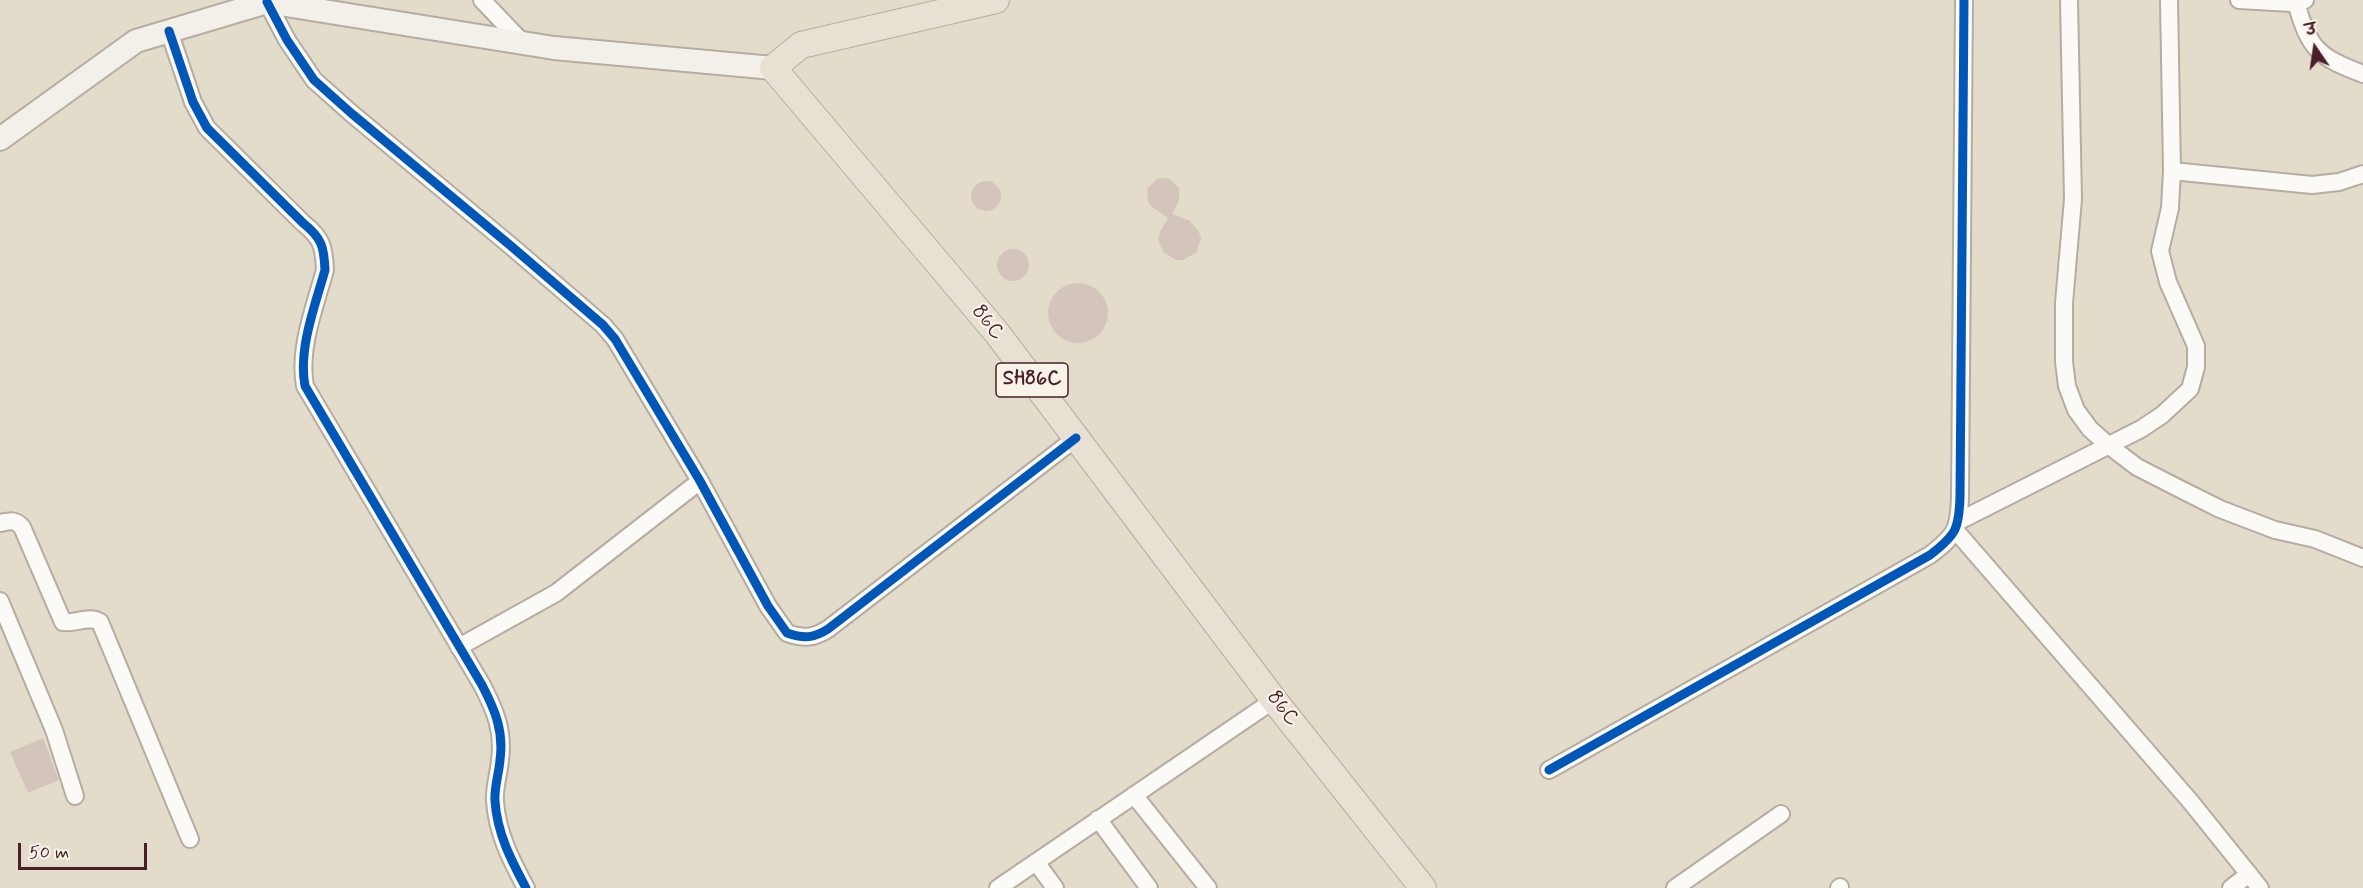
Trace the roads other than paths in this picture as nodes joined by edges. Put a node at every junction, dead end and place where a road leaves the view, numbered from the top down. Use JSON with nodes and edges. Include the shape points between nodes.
{"nodes":[{"id":1,"x":482,"y":0,"type":"edge"},
{"id":2,"x":996,"y":0,"type":"edge"},
{"id":3,"x":1964,"y":0,"type":"edge"},
{"id":4,"x":2069,"y":0,"type":"edge"},
{"id":5,"x":2169,"y":0,"type":"edge"},
{"id":6,"x":2239,"y":0,"type":"edge"},
{"id":7,"x":2300,"y":1,"type":"edge"},
{"id":8,"x":267,"y":2,"type":"junction"},
{"id":9,"x":169,"y":31,"type":"junction"},
{"id":10,"x":524,"y":43,"type":"junction"},
{"id":11,"x":773,"y":68,"type":"junction"},
{"id":12,"x":2363,"y":75,"type":"edge"},
{"id":13,"x":0,"y":140,"type":"edge"},
{"id":14,"x":2172,"y":171,"type":"junction"},
{"id":15,"x":2363,"y":174,"type":"edge"},
{"id":16,"x":1076,"y":438,"type":"junction"},
{"id":17,"x":2108,"y":446,"type":"junction"},
{"id":18,"x":700,"y":481,"type":"junction"},
{"id":19,"x":0,"y":523,"type":"edge"},
{"id":20,"x":1957,"y":526,"type":"junction"},
{"id":21,"x":2363,"y":558,"type":"edge"},
{"id":22,"x":0,"y":601,"type":"edge"},
{"id":23,"x":459,"y":647,"type":"junction"},
{"id":24,"x":1275,"y":699,"type":"junction"},
{"id":25,"x":1549,"y":770,"type":"dead end"},
{"id":26,"x":1134,"y":795,"type":"junction"},
{"id":27,"x":75,"y":796,"type":"dead end"},
{"id":28,"x":1781,"y":814,"type":"dead end"},
{"id":29,"x":1098,"y":819,"type":"junction"},
{"id":30,"x":190,"y":839,"type":"dead end"},
{"id":31,"x":1036,"y":862,"type":"junction"},
{"id":32,"x":2249,"y":874,"type":"junction"},
{"id":33,"x":526,"y":888,"type":"edge"},
{"id":34,"x":998,"y":888,"type":"edge"},
{"id":35,"x":1056,"y":888,"type":"edge"},
{"id":36,"x":1149,"y":888,"type":"edge"},
{"id":37,"x":1208,"y":888,"type":"edge"},
{"id":38,"x":1423,"y":888,"type":"edge"},
{"id":39,"x":1676,"y":888,"type":"edge"},
{"id":40,"x":2231,"y":888,"type":"edge"},
{"id":41,"x":2260,"y":888,"type":"edge"}],
"edges":[{"from":1,"to":10,"type":"street"},
{"from":2,"to":11,"type":"main road","via":[[801,45]]},
{"from":3,"to":20,"type":"street"},
{"from":4,"to":17,"type":"street","via":[[2073,199],[2064,303],[2064,362],[2076,410]]},
{"from":5,"to":14,"type":"street"},
{"from":6,"to":7,"type":"street"},
{"from":7,"to":12,"type":"street","via":[[2309,40],[2318,51],[2328,60]]},
{"from":8,"to":9,"type":"main road"},
{"from":8,"to":10,"type":"main road"},
{"from":8,"to":18,"type":"street","via":[[314,80],[603,325]]},
{"from":9,"to":13,"type":"main road","via":[[136,41]]},
{"from":9,"to":23,"type":"street","via":[[189,92],[207,128],[318,235],[325,270],[304,353],[305,386]]},
{"from":10,"to":11,"type":"main road"},
{"from":11,"to":16,"type":"main road","name":"86C","number":"SH86C","via":[[997,333]]},
{"from":14,"to":15,"type":"street","via":[[2312,185]]},
{"from":14,"to":17,"type":"street","via":[[2160,251],[2168,282],[2196,346],[2196,367],[2190,389],[2178,402],[2162,416]]},
{"from":16,"to":18,"type":"street","via":[[853,612],[817,636],[805,638],[788,633],[780,625]]},
{"from":16,"to":24,"type":"main road","name":"86C","number":"SH86C"},
{"from":17,"to":20,"type":"street"},
{"from":17,"to":21,"type":"street","via":[[2137,467],[2220,509]]},
{"from":18,"to":23,"type":"street","via":[[556,593]]},
{"from":19,"to":30,"type":"street","via":[[10,520],[22,527],[63,622],[100,622]]},
{"from":20,"to":25,"type":"street","via":[[1948,541],[1930,555]]},
{"from":20,"to":32,"type":"street"},
{"from":22,"to":27,"type":"street","via":[[54,730]]},
{"from":23,"to":33,"type":"street","via":[[498,717],[501,758],[495,804],[501,838]]},
{"from":24,"to":26,"type":"street"},
{"from":24,"to":38,"type":"main road","name":"86C","number":"SH86C"},
{"from":26,"to":29,"type":"street"},
{"from":26,"to":37,"type":"street"},
{"from":28,"to":39,"type":"street"},
{"from":29,"to":31,"type":"street"},
{"from":29,"to":36,"type":"street"},
{"from":31,"to":34,"type":"street"},
{"from":31,"to":35,"type":"street"},
{"from":32,"to":40,"type":"street"},
{"from":32,"to":41,"type":"street"}]}
